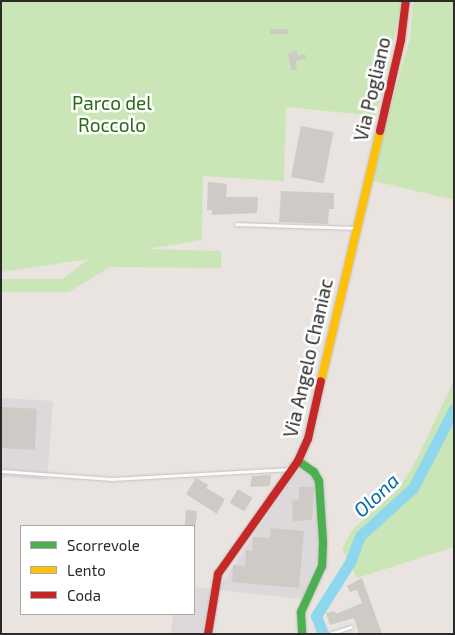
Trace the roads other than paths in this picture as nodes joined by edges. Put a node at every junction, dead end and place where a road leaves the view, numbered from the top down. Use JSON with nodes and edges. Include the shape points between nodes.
{"nodes":[{"id":1,"x":406,"y":1,"type":"edge"},
{"id":2,"x":367,"y":184,"type":"joint"},
{"id":3,"x":236,"y":224,"type":"dead end"},
{"id":4,"x":355,"y":228,"type":"junction"},
{"id":5,"x":298,"y":461,"type":"junction"},
{"id":6,"x":293,"y":469,"type":"junction"},
{"id":7,"x":1,"y":471,"type":"edge"},
{"id":8,"x":351,"y":628,"type":"dead end"},
{"id":9,"x":331,"y":633,"type":"edge"},
{"id":10,"x":208,"y":634,"type":"edge"},
{"id":11,"x":302,"y":634,"type":"edge"}],
"edges":[{"from":1,"to":2,"type":"street","name":"Via Pogliano","via":[[402,32]]},
{"from":2,"to":4,"type":"street","name":"Via Angelo Chaniac"},
{"from":3,"to":4,"type":"lane"},
{"from":4,"to":5,"type":"street","name":"Via Angelo Chaniac","via":[[308,439]]},
{"from":5,"to":6,"type":"street","name":"Via Angelo Chaniac"},
{"from":5,"to":11,"type":"street","via":[[314,472],[319,481],[323,542],[322,566],[301,612]]},
{"from":6,"to":7,"type":"lane","via":[[281,467],[112,479]]},
{"from":6,"to":10,"type":"street","name":"Via Angelo Chaniac","via":[[218,574]]},
{"from":8,"to":9,"type":"lane"}]}
